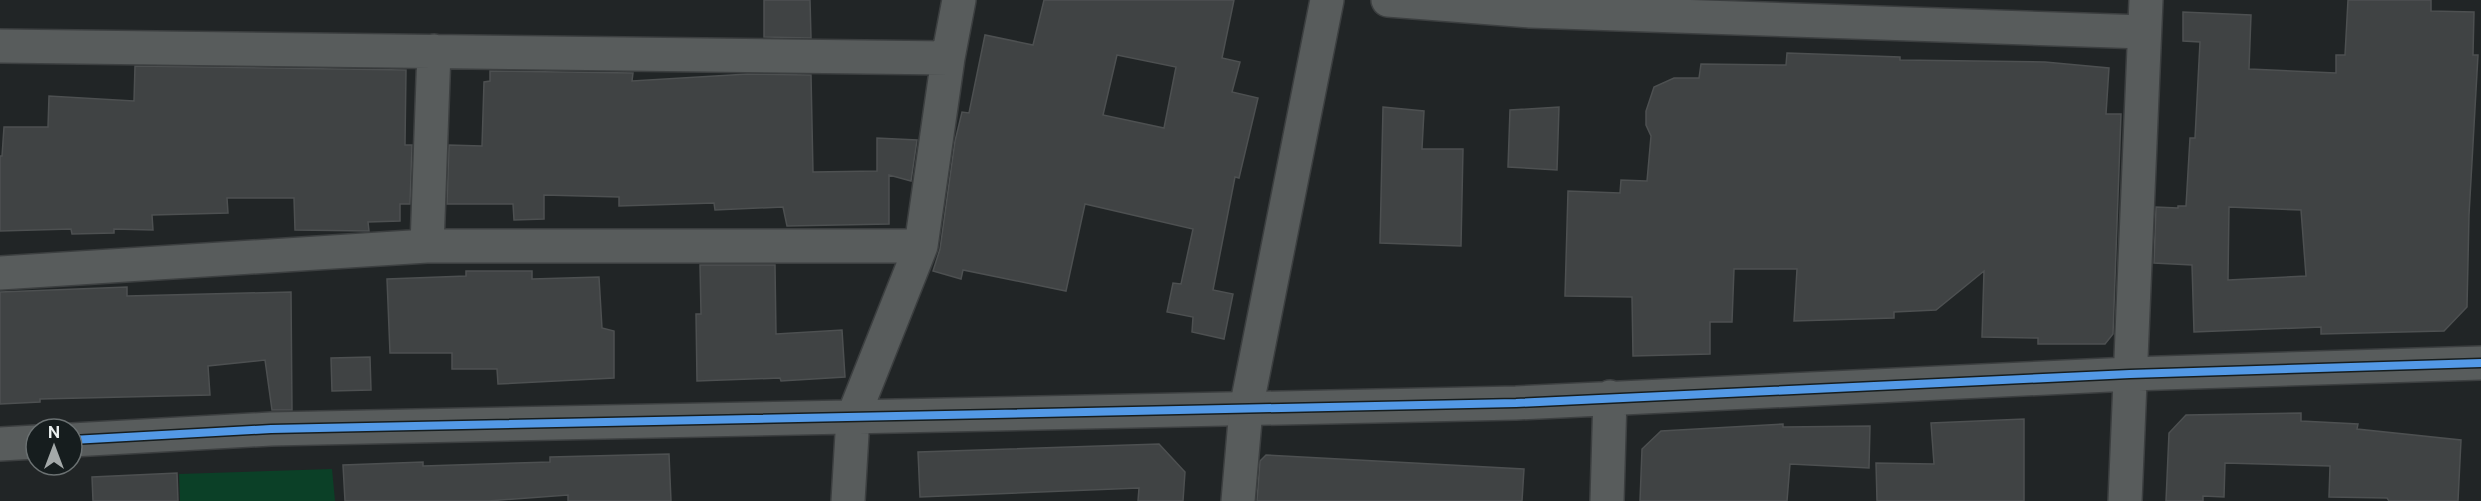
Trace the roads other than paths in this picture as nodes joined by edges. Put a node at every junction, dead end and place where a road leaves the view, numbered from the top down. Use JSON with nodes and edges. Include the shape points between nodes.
{"nodes":[{"id":1,"x":959,"y":0,"type":"edge"},
{"id":2,"x":1327,"y":0,"type":"edge"},
{"id":3,"x":1388,"y":0,"type":"edge"},
{"id":4,"x":2146,"y":0,"type":"edge"},
{"id":5,"x":1641,"y":8,"type":"edge"},
{"id":6,"x":2144,"y":32,"type":"junction"},
{"id":7,"x":0,"y":46,"type":"edge"},
{"id":8,"x":434,"y":51,"type":"junction"},
{"id":9,"x":948,"y":58,"type":"junction"},
{"id":10,"x":427,"y":246,"type":"junction"},
{"id":11,"x":921,"y":246,"type":"junction"},
{"id":12,"x":0,"y":273,"type":"edge"},
{"id":13,"x":2481,"y":363,"type":"edge"},
{"id":14,"x":2130,"y":374,"type":"junction"},
{"id":15,"x":1610,"y":398,"type":"junction"},
{"id":16,"x":1246,"y":409,"type":"junction"},
{"id":17,"x":853,"y":417,"type":"junction"},
{"id":18,"x":84,"y":439,"type":"edge"},
{"id":19,"x":24,"y":443,"type":"edge"},
{"id":20,"x":0,"y":444,"type":"edge"},
{"id":21,"x":848,"y":501,"type":"edge"},
{"id":22,"x":1238,"y":501,"type":"edge"},
{"id":23,"x":1607,"y":501,"type":"edge"},
{"id":24,"x":2125,"y":501,"type":"edge"}],
"edges":[{"from":1,"to":9,"type":"street"},
{"from":2,"to":16,"type":"street"},
{"from":3,"to":5,"type":"street","via":[[1530,11]]},
{"from":4,"to":6,"type":"street"},
{"from":5,"to":6,"type":"street"},
{"from":6,"to":14,"type":"street"},
{"from":7,"to":8,"type":"street"},
{"from":8,"to":9,"type":"street"},
{"from":8,"to":10,"type":"street"},
{"from":9,"to":11,"type":"street"},
{"from":10,"to":11,"type":"street"},
{"from":10,"to":12,"type":"street"},
{"from":11,"to":17,"type":"street"},
{"from":13,"to":14,"type":"street"},
{"from":14,"to":15,"type":"street"},
{"from":14,"to":24,"type":"street"},
{"from":15,"to":16,"type":"street"},
{"from":15,"to":23,"type":"street"},
{"from":16,"to":17,"type":"street"},
{"from":16,"to":22,"type":"street"},
{"from":17,"to":18,"type":"street","via":[[271,429]]},
{"from":17,"to":21,"type":"street"},
{"from":19,"to":20,"type":"street"}]}
